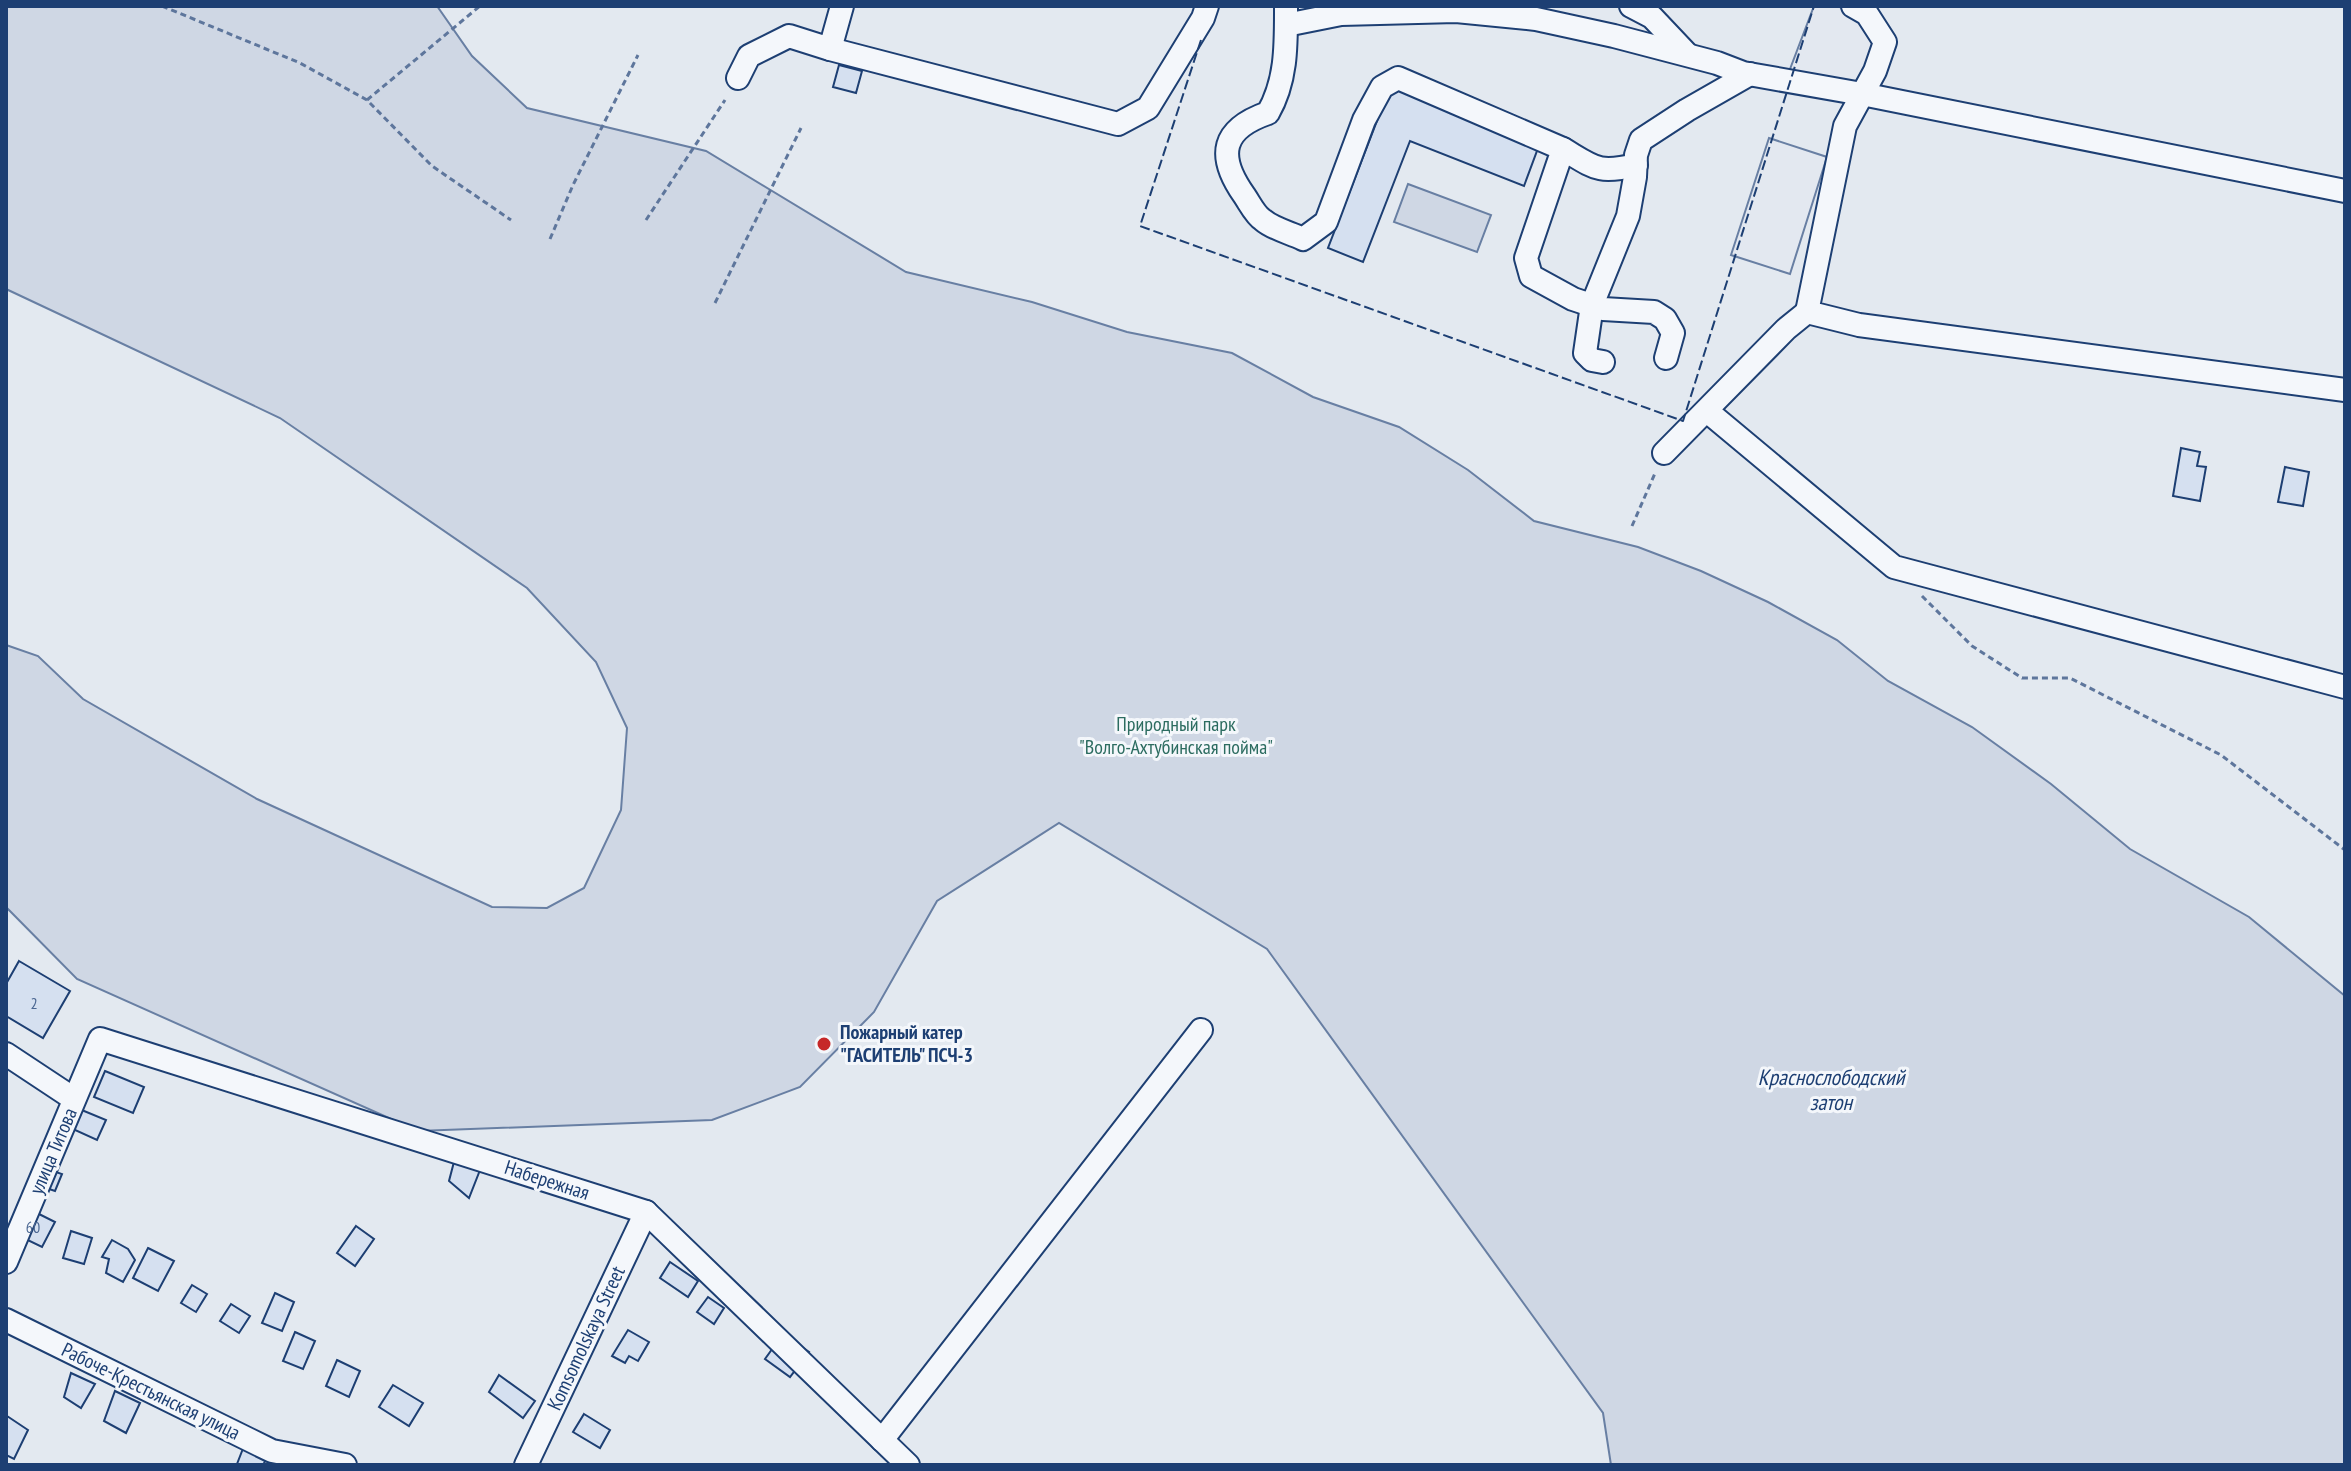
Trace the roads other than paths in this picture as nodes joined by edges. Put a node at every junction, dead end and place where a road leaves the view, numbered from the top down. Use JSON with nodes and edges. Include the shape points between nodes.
{"nodes":[{"id":1,"x":842,"y":6,"type":"edge"},
{"id":2,"x":1207,"y":6,"type":"edge"},
{"id":3,"x":1631,"y":6,"type":"edge"},
{"id":4,"x":1853,"y":6,"type":"edge"},
{"id":5,"x":1286,"y":15,"type":"edge"},
{"id":6,"x":830,"y":49,"type":"junction"},
{"id":7,"x":1687,"y":55,"type":"junction"},
{"id":8,"x":1750,"y":74,"type":"junction"},
{"id":9,"x":738,"y":78,"type":"dead end"},
{"id":10,"x":1862,"y":94,"type":"junction"},
{"id":11,"x":1563,"y":149,"type":"junction"},
{"id":12,"x":1636,"y":165,"type":"junction"},
{"id":13,"x":2345,"y":191,"type":"edge"},
{"id":14,"x":1592,"y":305,"type":"junction"},
{"id":15,"x":1807,"y":312,"type":"junction"},
{"id":16,"x":1666,"y":358,"type":"dead end"},
{"id":17,"x":1603,"y":362,"type":"dead end"},
{"id":18,"x":2345,"y":390,"type":"edge"},
{"id":19,"x":1707,"y":411,"type":"junction"},
{"id":20,"x":1664,"y":453,"type":"road end"},
{"id":21,"x":2345,"y":687,"type":"edge"},
{"id":22,"x":1201,"y":1030,"type":"dead end"},
{"id":23,"x":100,"y":1039,"type":"joint"},
{"id":24,"x":6,"y":1054,"type":"edge"},
{"id":25,"x":74,"y":1099,"type":"junction"},
{"id":26,"x":646,"y":1212,"type":"junction"},
{"id":27,"x":6,"y":1262,"type":"edge"},
{"id":28,"x":6,"y":1320,"type":"edge"},
{"id":29,"x":882,"y":1440,"type":"junction"},
{"id":30,"x":345,"y":1465,"type":"edge"},
{"id":31,"x":526,"y":1465,"type":"edge"},
{"id":32,"x":908,"y":1465,"type":"edge"}],
"edges":[{"from":1,"to":6,"type":"street"},
{"from":2,"to":6,"type":"street","via":[[1148,108],[1118,124]]},
{"from":3,"to":7,"type":"street","via":[[1652,17]]},
{"from":4,"to":10,"type":"street","via":[[1867,14],[1885,42]]},
{"from":5,"to":7,"type":"street","via":[[1456,11],[1536,19]]},
{"from":5,"to":11,"type":"street","via":[[1278,96],[1268,113],[1235,130],[1226,150],[1234,180],[1262,220],[1303,239],[1326,222],[1364,120],[1382,87],[1398,78]]},
{"from":6,"to":9,"type":"street","via":[[789,36],[749,56]]},
{"from":7,"to":8,"type":"street"},
{"from":8,"to":10,"type":"street"},
{"from":8,"to":12,"type":"street","via":[[1641,140]]},
{"from":10,"to":13,"type":"street"},
{"from":10,"to":15,"type":"street","via":[[1831,164]]},
{"from":11,"to":12,"type":"street","via":[[1597,170]]},
{"from":11,"to":14,"type":"street","via":[[1526,258],[1531,276]]},
{"from":12,"to":14,"type":"street","via":[[1628,216]]},
{"from":14,"to":16,"type":"street","via":[[1654,312],[1665,319],[1673,333]]},
{"from":14,"to":17,"type":"street","via":[[1585,353]]},
{"from":15,"to":18,"type":"street","via":[[1859,325]]},
{"from":15,"to":19,"type":"street"},
{"from":19,"to":20,"type":"street"},
{"from":19,"to":21,"type":"street","via":[[1894,567]]},
{"from":22,"to":29,"type":"street"},
{"from":23,"to":25,"type":"street","name":"улица Титова"},
{"from":23,"to":26,"type":"street","name":"Набережная"},
{"from":24,"to":25,"type":"street"},
{"from":25,"to":27,"type":"street","name":"улица Титова"},
{"from":26,"to":29,"type":"street","name":"Набережная"},
{"from":26,"to":31,"type":"street","name":"Komsomolskaya Street"},
{"from":28,"to":30,"type":"street","name":"Рабоче-Крестьянская улица","via":[[272,1451]]},
{"from":29,"to":32,"type":"street","name":"Набережная"}]}
